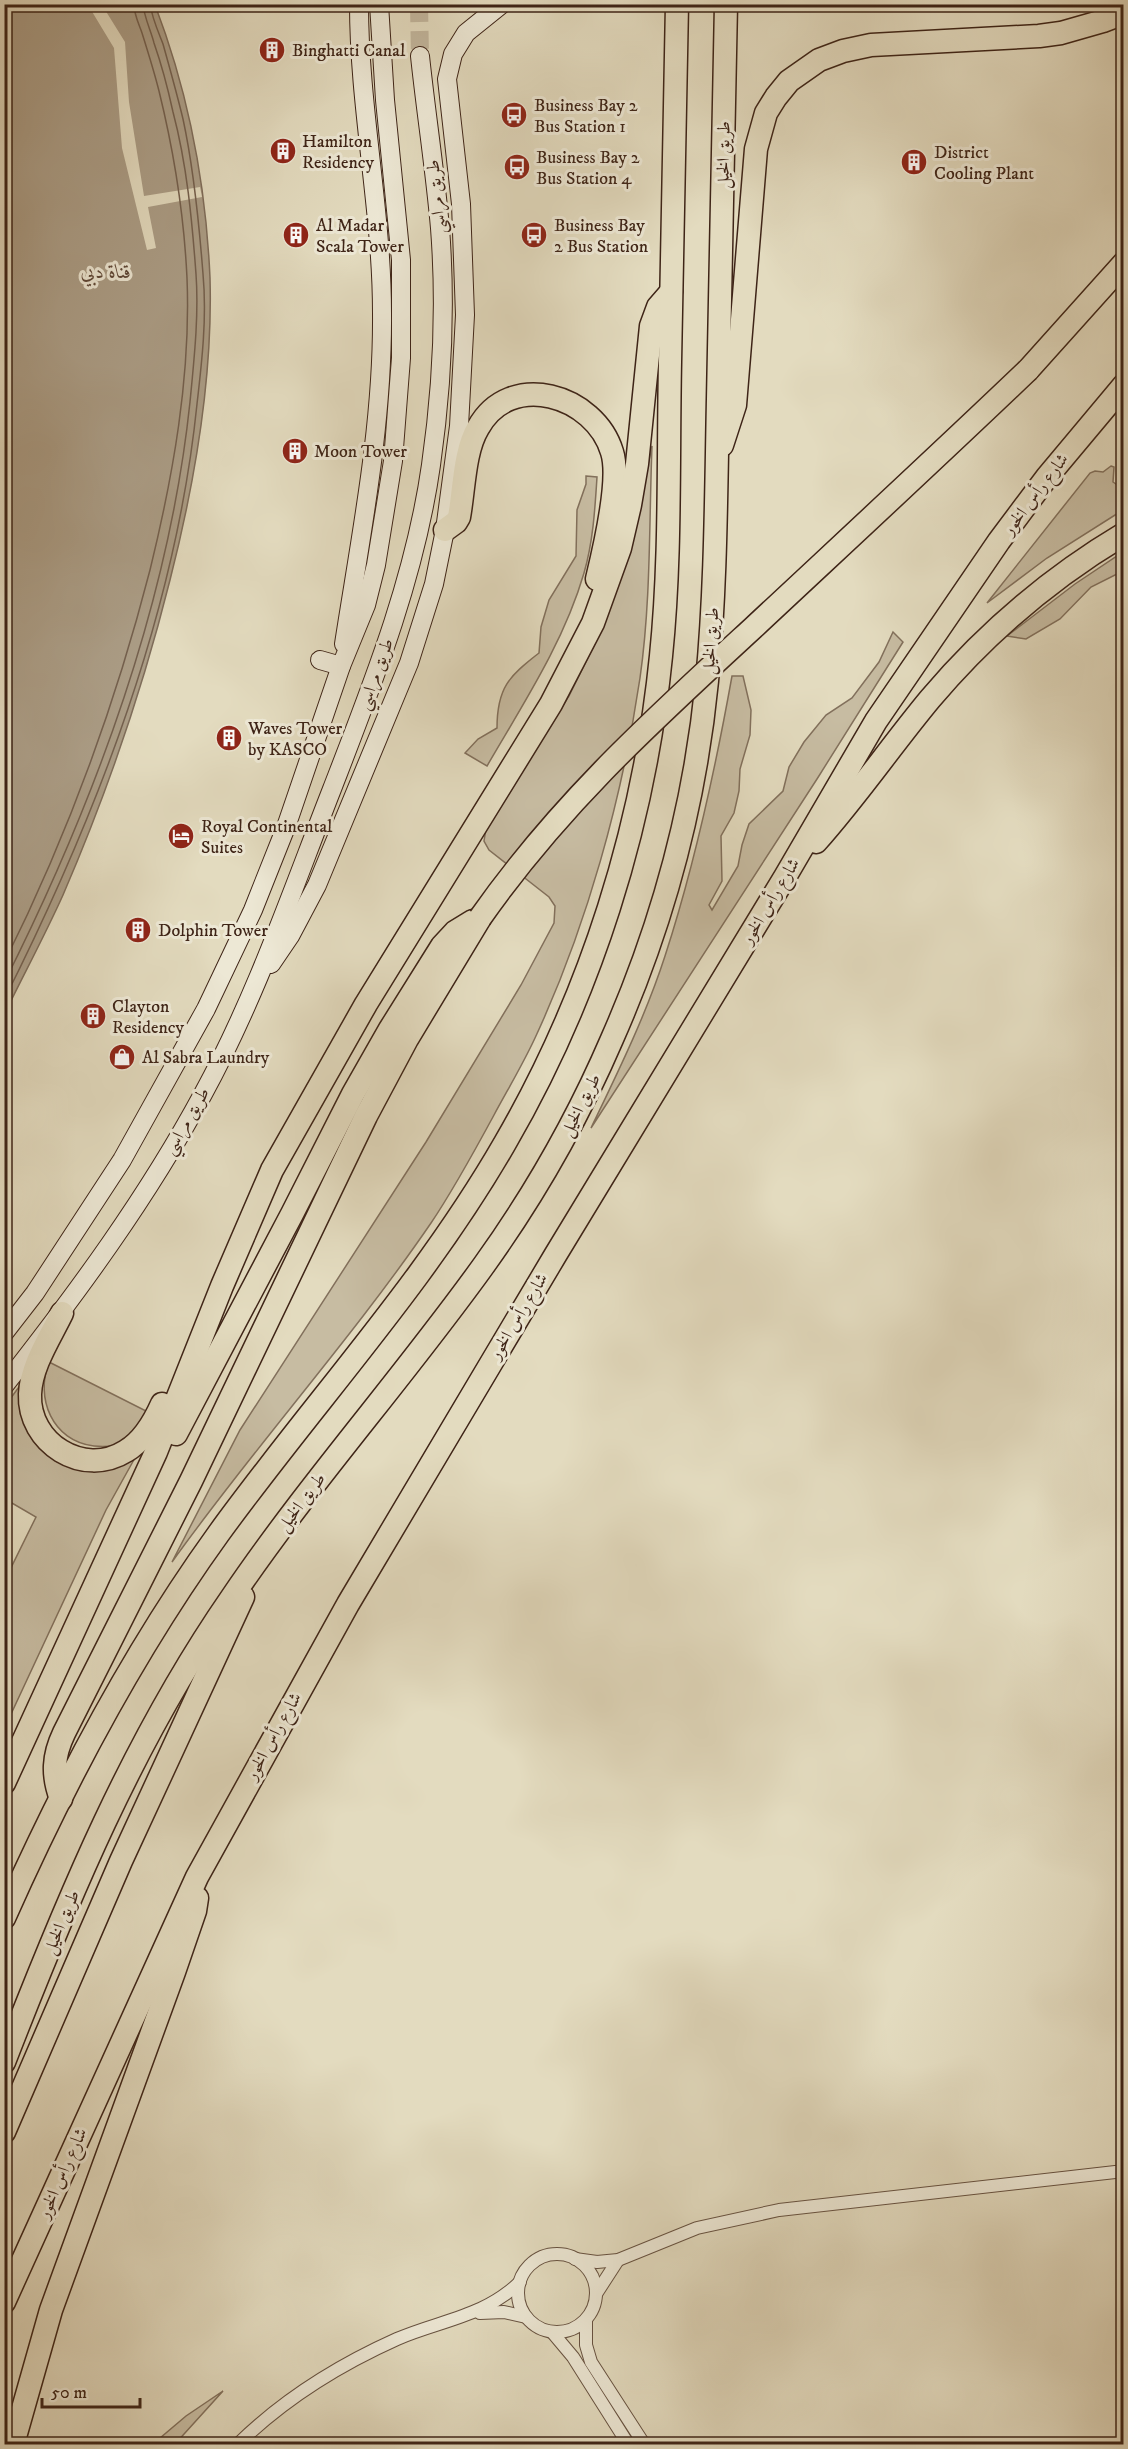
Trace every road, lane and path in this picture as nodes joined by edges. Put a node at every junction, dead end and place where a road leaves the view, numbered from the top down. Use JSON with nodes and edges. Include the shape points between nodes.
{"nodes":[{"id":1,"x":359,"y":4,"type":"edge"},
{"id":2,"x":379,"y":4,"type":"edge"},
{"id":3,"x":502,"y":4,"type":"edge"},
{"id":4,"x":677,"y":4,"type":"edge"},
{"id":5,"x":726,"y":4,"type":"edge"},
{"id":6,"x":1124,"y":13,"type":"edge"},
{"id":7,"x":420,"y":56,"type":"tunnel mouth"},
{"id":8,"x":351,"y":104,"type":"dead end"},
{"id":9,"x":367,"y":123,"type":"junction"},
{"id":10,"x":1124,"y":262,"type":"edge"},
{"id":11,"x":1124,"y":284,"type":"edge"},
{"id":12,"x":671,"y":292,"type":"junction"},
{"id":13,"x":1028,"y":370,"type":"junction"},
{"id":14,"x":1124,"y":385,"type":"edge"},
{"id":15,"x":717,"y":453,"type":"junction"},
{"id":16,"x":445,"y":530,"type":"junction"},
{"id":17,"x":1124,"y":534,"type":"edge"},
{"id":18,"x":320,"y":660,"type":"dead end"},
{"id":19,"x":341,"y":666,"type":"junction"},
{"id":20,"x":505,"y":778,"type":"junction"},
{"id":21,"x":785,"y":877,"type":"junction"},
{"id":22,"x":480,"y":918,"type":"junction"},
{"id":23,"x":253,"y":991,"type":"junction"},
{"id":24,"x":222,"y":1286,"type":"junction"},
{"id":25,"x":62,"y":1313,"type":"junction"},
{"id":26,"x":4,"y":1333,"type":"edge"},
{"id":27,"x":4,"y":1386,"type":"edge"},
{"id":28,"x":156,"y":1452,"type":"junction"},
{"id":29,"x":258,"y":1559,"type":"junction"},
{"id":30,"x":4,"y":1782,"type":"edge"},
{"id":31,"x":61,"y":1799,"type":"junction"},
{"id":32,"x":197,"y":1877,"type":"junction"},
{"id":33,"x":4,"y":1918,"type":"edge"},
{"id":34,"x":4,"y":2062,"type":"edge"},
{"id":35,"x":4,"y":2132,"type":"edge"},
{"id":36,"x":1124,"y":2171,"type":"edge"},
{"id":37,"x":575,"y":2259,"type":"junction"},
{"id":38,"x":618,"y":2260,"type":"junction"},
{"id":39,"x":520,"y":2282,"type":"junction"},
{"id":40,"x":596,"y":2294,"type":"junction"},
{"id":41,"x":4,"y":2301,"type":"edge"},
{"id":42,"x":470,"y":2314,"type":"junction"},
{"id":43,"x":526,"y":2317,"type":"junction"},
{"id":44,"x":586,"y":2320,"type":"junction"},
{"id":45,"x":552,"y":2332,"type":"junction"},
{"id":46,"x":13,"y":2445,"type":"edge"},
{"id":47,"x":238,"y":2445,"type":"edge"},
{"id":48,"x":628,"y":2445,"type":"edge"},
{"id":49,"x":644,"y":2445,"type":"edge"}],
"edges":[{"from":1,"to":9,"type":"street","via":[[356,78]]},
{"from":2,"to":19,"type":"street","name":"طريق مراسي","via":[[401,260],[401,358],[393,461],[376,564],[359,625]]},
{"from":3,"to":16,"type":"street","via":[[466,33],[453,54],[447,79],[461,204],[465,315],[459,426]]},
{"from":4,"to":12,"type":"highway"},
{"from":5,"to":15,"type":"highway","name":"طريق الخيل"},
{"from":6,"to":15,"type":"highway","via":[[1082,28],[1039,36],[858,47],[819,60],[789,81],[766,114],[756,149],[735,405],[727,435]]},
{"from":7,"to":23,"type":"street","name":"طريق مراسي","via":[[442,275],[440,371],[431,466],[409,571],[383,654]]},
{"from":8,"to":9,"type":"street"},
{"from":9,"to":19,"type":"street","via":[[378,222],[374,294],[380,392],[364,468]]},
{"from":10,"to":13,"type":"highway"},
{"from":11,"to":13,"type":"highway"},
{"from":12,"to":20,"type":"highway","via":[[658,307],[651,326],[634,485],[610,580],[567,676]]},
{"from":12,"to":31,"type":"highway","via":[[665,585],[655,706],[626,847],[583,980],[536,1087],[478,1189],[411,1286],[265,1472],[184,1583],[119,1689]]},
{"from":13,"to":22,"type":"highway","bridge":true,"via":[[625,746],[546,831]]},
{"from":14,"to":21,"type":"highway","name":"شارع رأس الخور","via":[[1047,477],[954,605],[859,747]]},
{"from":15,"to":29,"type":"highway","name":"طريق الخيل","via":[[707,686],[692,782],[663,903],[629,999],[578,1112],[534,1190],[458,1299]]},
{"from":16,"to":20,"type":"highway","via":[[459,517],[477,429],[498,404],[511,397],[543,394],[574,404],[599,427],[613,454],[614,471],[596,580],[571,645],[515,747]]},
{"from":16,"to":23,"type":"street","via":[[418,637],[372,754],[304,911]]},
{"from":17,"to":21,"type":"highway","via":[[1058,577],[978,647],[919,712],[854,798]]},
{"from":18,"to":19,"type":"street"},
{"from":19,"to":26,"type":"street","name":"طريق مراسي","via":[[288,823],[207,1009],[122,1160],[35,1293]]},
{"from":20,"to":24,"type":"highway","via":[[295,1128],[272,1170]]},
{"from":21,"to":32,"type":"highway","name":"شارع رأس الخور","via":[[401,1513]]},
{"from":22,"to":28,"type":"highway","via":[[448,939],[408,999],[353,1094],[181,1425],[169,1443]]},
{"from":22,"to":31,"type":"highway","via":[[386,1077],[191,1481],[58,1745],[54,1772]]},
{"from":23,"to":25,"type":"street","name":"طريق مراسي","via":[[182,1131]]},
{"from":24,"to":25,"type":"highway","via":[[201,1316],[148,1429],[138,1442],[110,1459],[94,1461],[62,1453],[45,1438],[33,1417],[32,1381]]},
{"from":24,"to":28,"type":"highway"},
{"from":25,"to":27,"type":"street","name":"طريق مراسي"},
{"from":28,"to":30,"type":"highway"},
{"from":29,"to":34,"type":"highway","name":"طريق الخيل","via":[[191,1659],[129,1770],[89,1854]]},
{"from":29,"to":35,"type":"highway","via":[[237,1614],[126,1852]]},
{"from":31,"to":33,"type":"highway"},
{"from":32,"to":41,"type":"highway","name":"شارع رأس الخور"},
{"from":32,"to":46,"type":"highway","via":[[189,1929],[66,2265]]},
{"from":36,"to":38,"type":"street","via":[[770,2211],[697,2228]]},
{"from":37,"to":38,"type":"street"},
{"from":37,"to":39,"type":"street","via":[[559,2254],[542,2258],[528,2267]]},
{"from":37,"to":40,"type":"street","via":[[588,2270]]},
{"from":38,"to":40,"type":"street"},
{"from":39,"to":42,"type":"street","via":[[502,2298]]},
{"from":39,"to":43,"type":"street","via":[[518,2296]]},
{"from":40,"to":44,"type":"street"},
{"from":42,"to":43,"type":"street","via":[[492,2312]]},
{"from":42,"to":47,"type":"street","via":[[399,2339],[333,2372],[273,2413]]},
{"from":43,"to":45,"type":"street","via":[[537,2327]]},
{"from":44,"to":45,"type":"street","via":[[567,2331]]},
{"from":44,"to":49,"type":"street","via":[[591,2362]]},
{"from":45,"to":48,"type":"street","via":[[573,2357]]}]}
